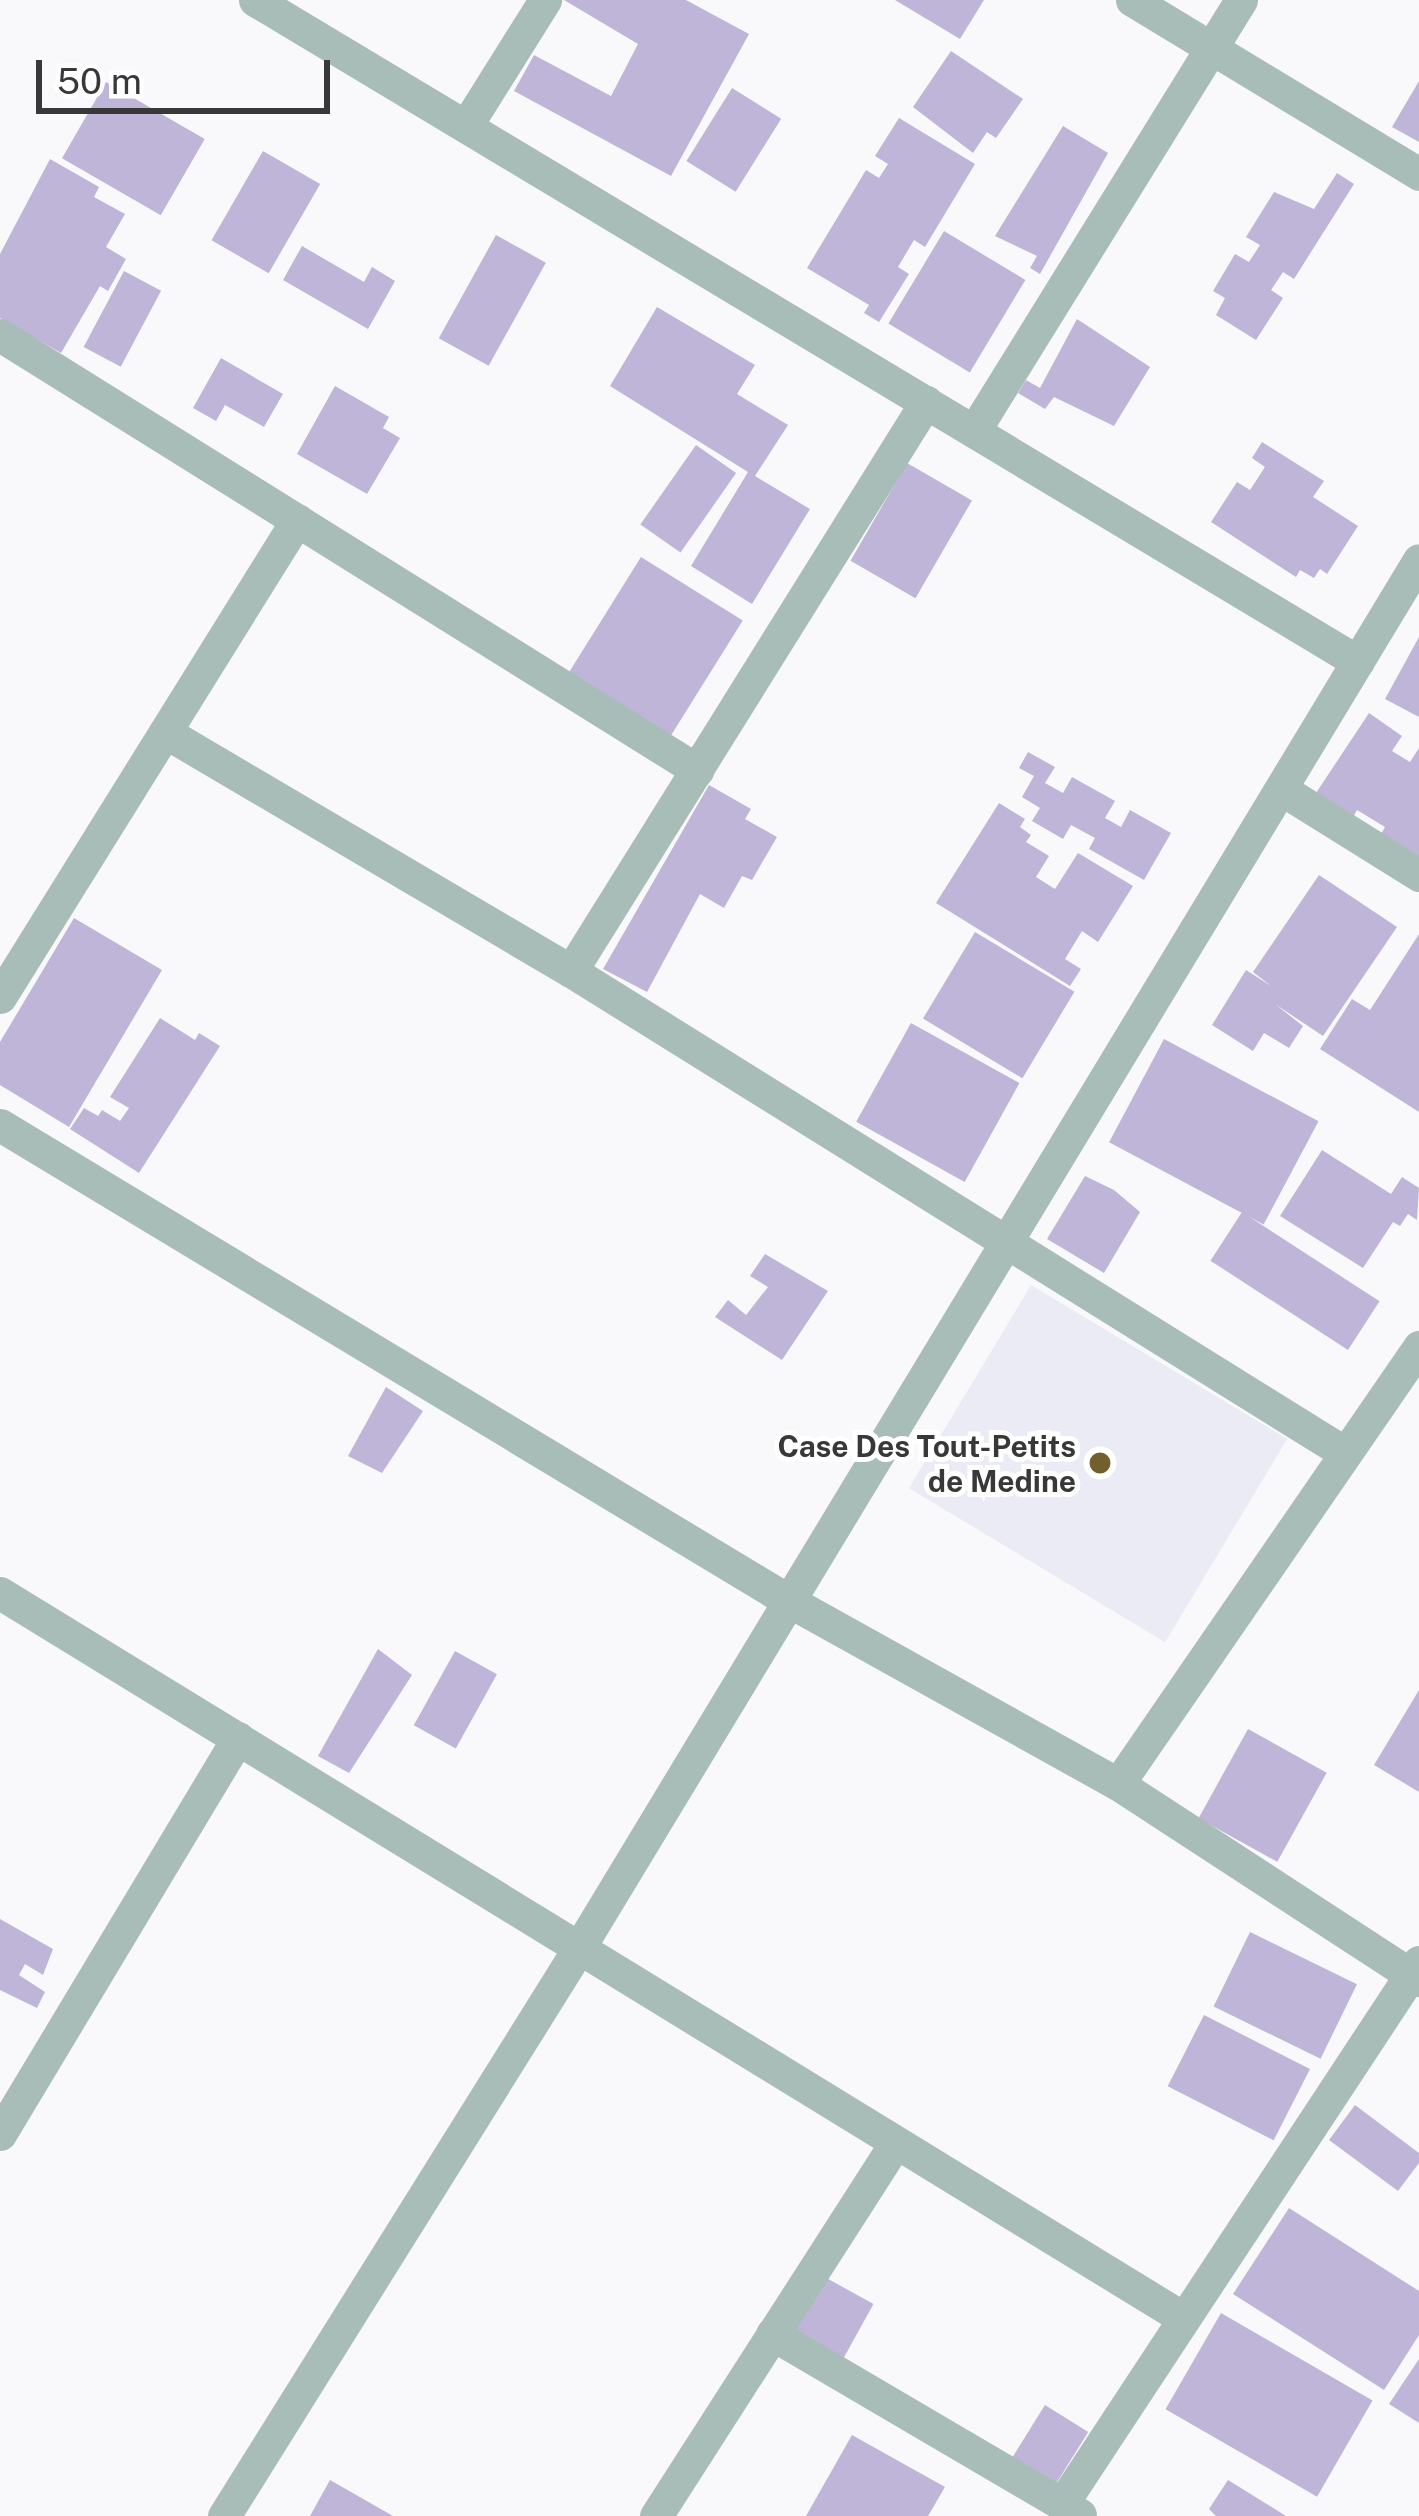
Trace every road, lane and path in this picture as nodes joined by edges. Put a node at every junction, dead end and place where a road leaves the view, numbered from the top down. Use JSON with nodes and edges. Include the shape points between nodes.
{"nodes":[{"id":1,"x":255,"y":0,"type":"edge"},
{"id":2,"x":545,"y":0,"type":"edge"},
{"id":3,"x":1132,"y":0,"type":"edge"},
{"id":4,"x":1241,"y":0,"type":"edge"},
{"id":5,"x":1211,"y":48,"type":"junction"},
{"id":6,"x":466,"y":126,"type":"junction"},
{"id":7,"x":1419,"y":174,"type":"edge"},
{"id":8,"x":0,"y":335,"type":"edge"},
{"id":9,"x":926,"y":402,"type":"junction"},
{"id":10,"x":974,"y":431,"type":"junction"},
{"id":11,"x":297,"y":520,"type":"junction"},
{"id":12,"x":1419,"y":560,"type":"edge"},
{"id":13,"x":1358,"y":662,"type":"junction"},
{"id":14,"x":165,"y":732,"type":"junction"},
{"id":15,"x":697,"y":770,"type":"junction"},
{"id":16,"x":1281,"y":789,"type":"junction"},
{"id":17,"x":1419,"y":875,"type":"edge"},
{"id":18,"x":571,"y":971,"type":"junction"},
{"id":19,"x":0,"y":997,"type":"edge"},
{"id":20,"x":0,"y":1125,"type":"edge"},
{"id":21,"x":1008,"y":1239,"type":"junction"},
{"id":22,"x":1419,"y":1347,"type":"edge"},
{"id":23,"x":1345,"y":1454,"type":"junction"},
{"id":24,"x":0,"y":1593,"type":"edge"},
{"id":25,"x":789,"y":1601,"type":"junction"},
{"id":26,"x":238,"y":1738,"type":"junction"},
{"id":27,"x":1118,"y":1784,"type":"junction"},
{"id":28,"x":579,"y":1948,"type":"junction"},
{"id":29,"x":1416,"y":1973,"type":"edge"},
{"id":30,"x":0,"y":2134,"type":"edge"},
{"id":31,"x":895,"y":2144,"type":"junction"},
{"id":32,"x":1183,"y":2318,"type":"junction"},
{"id":33,"x":772,"y":2334,"type":"junction"},
{"id":34,"x":1072,"y":2510,"type":"edge"},
{"id":35,"x":224,"y":2516,"type":"edge"},
{"id":36,"x":656,"y":2516,"type":"edge"}],
"edges":[{"from":1,"to":6,"type":"street"},
{"from":2,"to":6,"type":"street"},
{"from":3,"to":5,"type":"street"},
{"from":4,"to":5,"type":"street"},
{"from":5,"to":7,"type":"street"},
{"from":5,"to":10,"type":"street"},
{"from":6,"to":9,"type":"street"},
{"from":8,"to":11,"type":"street"},
{"from":9,"to":10,"type":"street"},
{"from":9,"to":15,"type":"street"},
{"from":10,"to":13,"type":"street"},
{"from":11,"to":14,"type":"street"},
{"from":11,"to":15,"type":"street"},
{"from":12,"to":13,"type":"street"},
{"from":13,"to":16,"type":"street"},
{"from":14,"to":18,"type":"street"},
{"from":14,"to":19,"type":"street"},
{"from":15,"to":18,"type":"street"},
{"from":16,"to":17,"type":"street"},
{"from":16,"to":21,"type":"street"},
{"from":18,"to":21,"type":"street"},
{"from":20,"to":25,"type":"street"},
{"from":21,"to":23,"type":"street"},
{"from":21,"to":25,"type":"street"},
{"from":22,"to":23,"type":"street"},
{"from":23,"to":27,"type":"street"},
{"from":24,"to":26,"type":"street"},
{"from":25,"to":27,"type":"street"},
{"from":25,"to":28,"type":"street"},
{"from":26,"to":28,"type":"street"},
{"from":26,"to":30,"type":"street"},
{"from":27,"to":29,"type":"street"},
{"from":28,"to":31,"type":"street"},
{"from":28,"to":35,"type":"street"},
{"from":29,"to":32,"type":"street"},
{"from":31,"to":32,"type":"street"},
{"from":31,"to":33,"type":"street"},
{"from":32,"to":34,"type":"street"},
{"from":33,"to":34,"type":"street"},
{"from":33,"to":36,"type":"street"}]}
